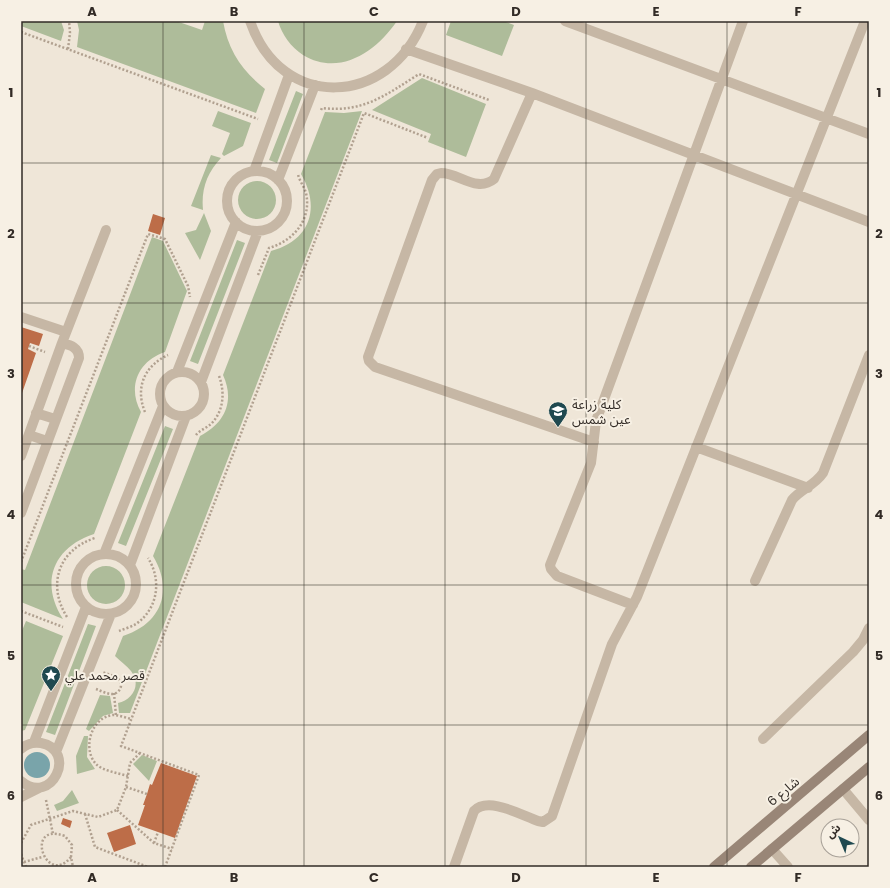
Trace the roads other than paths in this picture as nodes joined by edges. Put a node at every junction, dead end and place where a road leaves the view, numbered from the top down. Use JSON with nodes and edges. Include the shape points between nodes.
{"nodes":[{"id":1,"x":250,"y":21,"type":"edge"},
{"id":2,"x":423,"y":21,"type":"edge"},
{"id":3,"x":565,"y":21,"type":"edge"},
{"id":4,"x":743,"y":21,"type":"edge"},
{"id":5,"x":865,"y":21,"type":"edge"},
{"id":6,"x":406,"y":49,"type":"junction"},
{"id":7,"x":289,"y":75,"type":"junction"},
{"id":8,"x":722,"y":79,"type":"junction"},
{"id":9,"x":315,"y":86,"type":"junction"},
{"id":10,"x":532,"y":94,"type":"junction"},
{"id":11,"x":828,"y":118,"type":"junction"},
{"id":12,"x":869,"y":134,"type":"edge"},
{"id":13,"x":694,"y":155,"type":"junction"},
{"id":14,"x":254,"y":171,"type":"junction"},
{"id":15,"x":278,"y":180,"type":"junction"},
{"id":16,"x":796,"y":194,"type":"junction"},
{"id":17,"x":236,"y":222,"type":"junction"},
{"id":18,"x":869,"y":222,"type":"edge"},
{"id":19,"x":106,"y":230,"type":"dead end"},
{"id":20,"x":258,"y":231,"type":"junction"},
{"id":21,"x":21,"y":317,"type":"edge"},
{"id":22,"x":66,"y":332,"type":"junction"},
{"id":23,"x":62,"y":343,"type":"junction"},
{"id":24,"x":869,"y":355,"type":"edge"},
{"id":25,"x":177,"y":372,"type":"junction"},
{"id":26,"x":201,"y":382,"type":"junction"},
{"id":27,"x":864,"y":382,"type":"edge"},
{"id":28,"x":163,"y":406,"type":"junction"},
{"id":29,"x":36,"y":413,"type":"junction"},
{"id":30,"x":186,"y":416,"type":"junction"},
{"id":31,"x":55,"y":419,"type":"junction"},
{"id":32,"x":29,"y":435,"type":"junction"},
{"id":33,"x":47,"y":441,"type":"junction"},
{"id":34,"x":594,"y":442,"type":"junction"},
{"id":35,"x":696,"y":447,"type":"junction"},
{"id":36,"x":21,"y":456,"type":"edge"},
{"id":37,"x":808,"y":488,"type":"junction"},
{"id":38,"x":21,"y":513,"type":"edge"},
{"id":39,"x":104,"y":554,"type":"junction"},
{"id":40,"x":130,"y":565,"type":"junction"},
{"id":41,"x":755,"y":580,"type":"dead end"},
{"id":42,"x":633,"y":605,"type":"junction"},
{"id":43,"x":86,"y":607,"type":"junction"},
{"id":44,"x":111,"y":614,"type":"junction"},
{"id":45,"x":869,"y":628,"type":"edge"},
{"id":46,"x":869,"y":735,"type":"edge"},
{"id":47,"x":763,"y":739,"type":"dead end"},
{"id":48,"x":34,"y":742,"type":"junction"},
{"id":49,"x":22,"y":748,"type":"edge"},
{"id":50,"x":56,"y":752,"type":"junction"},
{"id":51,"x":869,"y":767,"type":"edge"},
{"id":52,"x":21,"y":781,"type":"edge"},
{"id":53,"x":40,"y":787,"type":"junction"},
{"id":54,"x":843,"y":789,"type":"junction"},
{"id":55,"x":21,"y":797,"type":"edge"},
{"id":56,"x":869,"y":820,"type":"edge"},
{"id":57,"x":772,"y":849,"type":"junction"},
{"id":58,"x":454,"y":867,"type":"edge"},
{"id":59,"x":714,"y":867,"type":"edge"},
{"id":60,"x":750,"y":867,"type":"edge"},
{"id":61,"x":788,"y":867,"type":"edge"}],
"edges":[{"from":1,"to":7,"type":"street","via":[[258,43],[272,61]]},
{"from":2,"to":6,"type":"street"},
{"from":3,"to":8,"type":"street"},
{"from":4,"to":8,"type":"street"},
{"from":5,"to":11,"type":"street"},
{"from":6,"to":9,"type":"street","via":[[393,66],[357,85],[338,88]]},
{"from":6,"to":10,"type":"street"},
{"from":7,"to":9,"type":"street"},
{"from":7,"to":14,"type":"street"},
{"from":8,"to":11,"type":"street"},
{"from":8,"to":13,"type":"street"},
{"from":9,"to":15,"type":"street"},
{"from":10,"to":13,"type":"street"},
{"from":10,"to":34,"type":"street","via":[[494,179],[486,184],[477,184],[441,172],[432,180],[368,361],[375,367]]},
{"from":11,"to":12,"type":"street"},
{"from":11,"to":16,"type":"street"},
{"from":13,"to":16,"type":"street"},
{"from":13,"to":34,"type":"street","via":[[596,421]]},
{"from":14,"to":15,"type":"street","via":[[267,173]]},
{"from":14,"to":17,"type":"street","via":[[239,177],[229,191],[228,208]]},
{"from":15,"to":20,"type":"street","via":[[286,193],[286,208],[273,226]]},
{"from":16,"to":18,"type":"street"},
{"from":16,"to":35,"type":"street"},
{"from":17,"to":20,"type":"street","via":[[246,229]]},
{"from":17,"to":25,"type":"street"},
{"from":19,"to":22,"type":"street"},
{"from":20,"to":26,"type":"street"},
{"from":21,"to":22,"type":"street"},
{"from":22,"to":23,"type":"street"},
{"from":23,"to":29,"type":"street"},
{"from":23,"to":31,"type":"street","via":[[75,348],[79,358]]},
{"from":24,"to":27,"type":"street"},
{"from":25,"to":26,"type":"street","via":[[188,372]]},
{"from":25,"to":28,"type":"street","via":[[166,378],[160,388]]},
{"from":26,"to":30,"type":"street","via":[[204,400],[197,411]]},
{"from":27,"to":37,"type":"street","via":[[823,473]]},
{"from":28,"to":30,"type":"street","via":[[175,416]]},
{"from":28,"to":39,"type":"street"},
{"from":29,"to":31,"type":"street"},
{"from":29,"to":32,"type":"street"},
{"from":30,"to":40,"type":"street"},
{"from":31,"to":33,"type":"street"},
{"from":32,"to":33,"type":"street"},
{"from":32,"to":36,"type":"street"},
{"from":33,"to":38,"type":"street"},
{"from":34,"to":42,"type":"street","via":[[592,463],[550,565],[557,576]]},
{"from":35,"to":37,"type":"street"},
{"from":35,"to":42,"type":"street"},
{"from":37,"to":41,"type":"street","via":[[796,495],[788,506]]},
{"from":39,"to":40,"type":"street","via":[[118,557]]},
{"from":39,"to":43,"type":"street","via":[[88,561],[78,575],[77,592]]},
{"from":40,"to":44,"type":"street","via":[[136,582],[136,591],[127,606]]},
{"from":42,"to":58,"type":"street","via":[[612,644],[552,816],[543,822],[493,805],[482,805],[474,811]]},
{"from":43,"to":44,"type":"street","via":[[98,613]]},
{"from":43,"to":48,"type":"street"},
{"from":44,"to":50,"type":"street"},
{"from":45,"to":47,"type":"street","via":[[854,652]]},
{"from":46,"to":59,"type":"main road","name":"شارع 6"},
{"from":48,"to":49,"type":"street"},
{"from":48,"to":50,"type":"street","via":[[46,744]]},
{"from":50,"to":53,"type":"street","via":[[60,764],[58,771],[52,782]]},
{"from":51,"to":54,"type":"main road"},
{"from":52,"to":53,"type":"street","via":[[33,787]]},
{"from":53,"to":55,"type":"street"},
{"from":54,"to":56,"type":"street"},
{"from":54,"to":57,"type":"main road"},
{"from":57,"to":60,"type":"main road"},
{"from":57,"to":61,"type":"street"}]}
